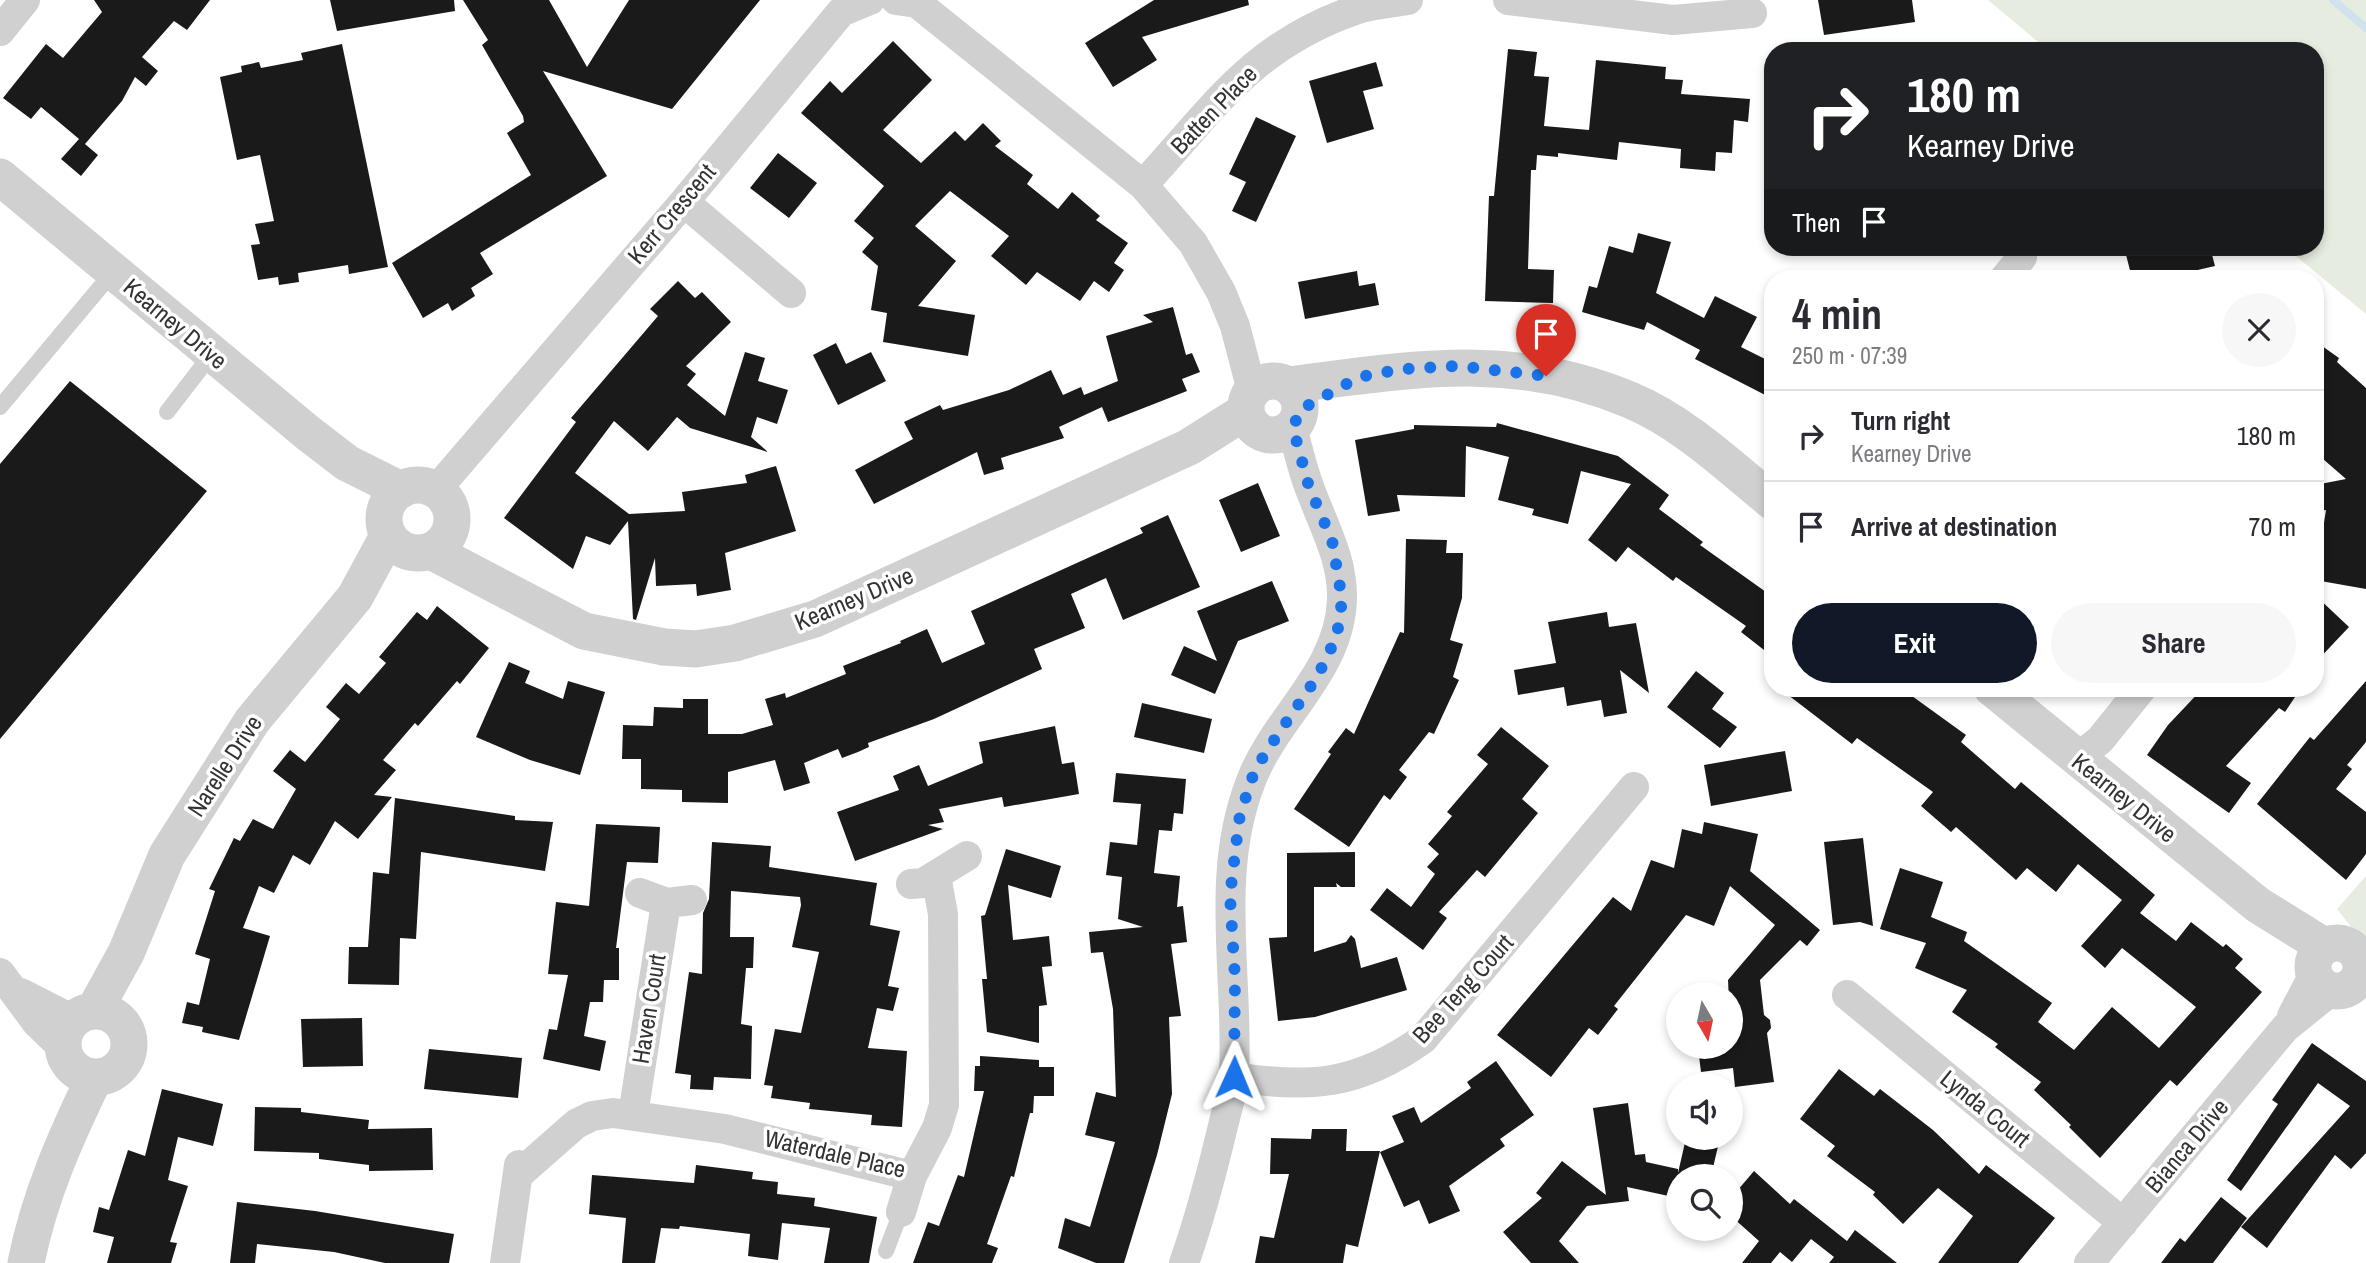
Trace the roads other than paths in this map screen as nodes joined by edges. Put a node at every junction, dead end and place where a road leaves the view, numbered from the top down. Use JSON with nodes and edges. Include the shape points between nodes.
{"nodes":[{"id":1,"x":25,"y":0,"type":"edge"},
{"id":2,"x":870,"y":0,"type":"edge"},
{"id":3,"x":896,"y":0,"type":"edge"},
{"id":4,"x":1408,"y":0,"type":"edge"},
{"id":5,"x":1508,"y":0,"type":"edge"},
{"id":6,"x":1752,"y":13,"type":"dead end"},
{"id":7,"x":0,"y":31,"type":"edge"},
{"id":8,"x":2,"y":180,"type":"edge"},
{"id":9,"x":1143,"y":185,"type":"junction"},
{"id":10,"x":684,"y":202,"type":"junction"},
{"id":11,"x":113,"y":272,"type":"junction"},
{"id":12,"x":791,"y":293,"type":"dead end"},
{"id":13,"x":211,"y":355,"type":"junction"},
{"id":14,"x":0,"y":407,"type":"edge"},
{"id":15,"x":1273,"y":409,"type":"junction"},
{"id":16,"x":167,"y":412,"type":"dead end"},
{"id":17,"x":1764,"y":495,"type":"edge"},
{"id":18,"x":419,"y":521,"type":"junction"},
{"id":19,"x":2002,"y":697,"type":"edge"},
{"id":20,"x":2135,"y":697,"type":"edge"},
{"id":21,"x":2076,"y":760,"type":"junction"},
{"id":22,"x":1634,"y":787,"type":"dead end"},
{"id":23,"x":967,"y":856,"type":"dead end"},
{"id":24,"x":666,"y":899,"type":"dead end"},
{"id":25,"x":2340,"y":976,"type":"edge"},
{"id":26,"x":6,"y":980,"type":"edge"},
{"id":27,"x":1847,"y":995,"type":"dead end"},
{"id":28,"x":87,"y":1041,"type":"junction"},
{"id":29,"x":1234,"y":1077,"type":"junction"},
{"id":30,"x":633,"y":1115,"type":"junction"},
{"id":31,"x":912,"y":1176,"type":"junction"},
{"id":32,"x":901,"y":1212,"type":"joint"},
{"id":33,"x":2123,"y":1223,"type":"junction"},
{"id":34,"x":886,"y":1251,"type":"dead end"},
{"id":35,"x":26,"y":1263,"type":"edge"},
{"id":36,"x":505,"y":1263,"type":"edge"},
{"id":37,"x":1184,"y":1263,"type":"edge"},
{"id":38,"x":2089,"y":1263,"type":"edge"}],
"edges":[{"from":1,"to":7,"type":"street"},
{"from":2,"to":10,"type":"street","name":"Kerr Crescent","via":[[841,12]]},
{"from":3,"to":9,"type":"street","via":[[917,3]]},
{"from":4,"to":9,"type":"street","name":"Batten Place","via":[[1357,9],[1299,34],[1244,72]]},
{"from":5,"to":6,"type":"street","via":[[1673,20]]},
{"from":8,"to":11,"type":"street","name":"Kearney Drive"},
{"from":9,"to":15,"type":"street","via":[[1193,243],[1221,292]]},
{"from":10,"to":12,"type":"street"},
{"from":10,"to":18,"type":"street","name":"Kerr Crescent","via":[[481,439]]},
{"from":11,"to":13,"type":"street","name":"Kearney Drive"},
{"from":11,"to":14,"type":"lane"},
{"from":13,"to":16,"type":"lane"},
{"from":13,"to":18,"type":"street","name":"Kearney Drive"},
{"from":15,"to":17,"type":"street","name":"Kearney Drive","via":[[1359,377],[1402,369],[1458,366],[1572,379],[1632,400],[1700,442]]},
{"from":15,"to":18,"type":"street","name":"Kearney Drive","via":[[815,619],[735,643],[696,649],[621,641],[584,631],[505,592]]},
{"from":15,"to":29,"type":"street","via":[[1332,540],[1342,599],[1329,654],[1264,755],[1239,820],[1230,896]]},
{"from":18,"to":28,"type":"street","name":"Narelle Drive","via":[[245,732],[167,855]]},
{"from":19,"to":21,"type":"street","name":"Kearney Drive"},
{"from":20,"to":21,"type":"street","via":[[2100,740]]},
{"from":21,"to":25,"type":"street","name":"Kearney Drive"},
{"from":22,"to":29,"type":"street","name":"Bee Teng Court","via":[[1423,1039],[1395,1059],[1354,1077],[1313,1083]]},
{"from":23,"to":31,"type":"street","name":"Waterdale Place","via":[[924,880],[943,927],[944,1105]]},
{"from":24,"to":30,"type":"street","name":"Haven Court"},
{"from":25,"to":33,"type":"street","name":"Bianca Drive","via":[[2285,1028]]},
{"from":26,"to":28,"type":"street","via":[[37,1023]]},
{"from":27,"to":33,"type":"street","name":"Lynda Court"},
{"from":28,"to":35,"type":"street","name":"Narelle Drive","via":[[65,1138]]},
{"from":29,"to":37,"type":"street"},
{"from":30,"to":31,"type":"street","name":"Waterdale Place","via":[[752,1135]]},
{"from":30,"to":36,"type":"street","name":"Waterdale Place","via":[[608,1113],[581,1121],[519,1170]]},
{"from":31,"to":32,"type":"street"},
{"from":32,"to":34,"type":"lane"},
{"from":33,"to":38,"type":"street","name":"Bianca Drive"}]}
